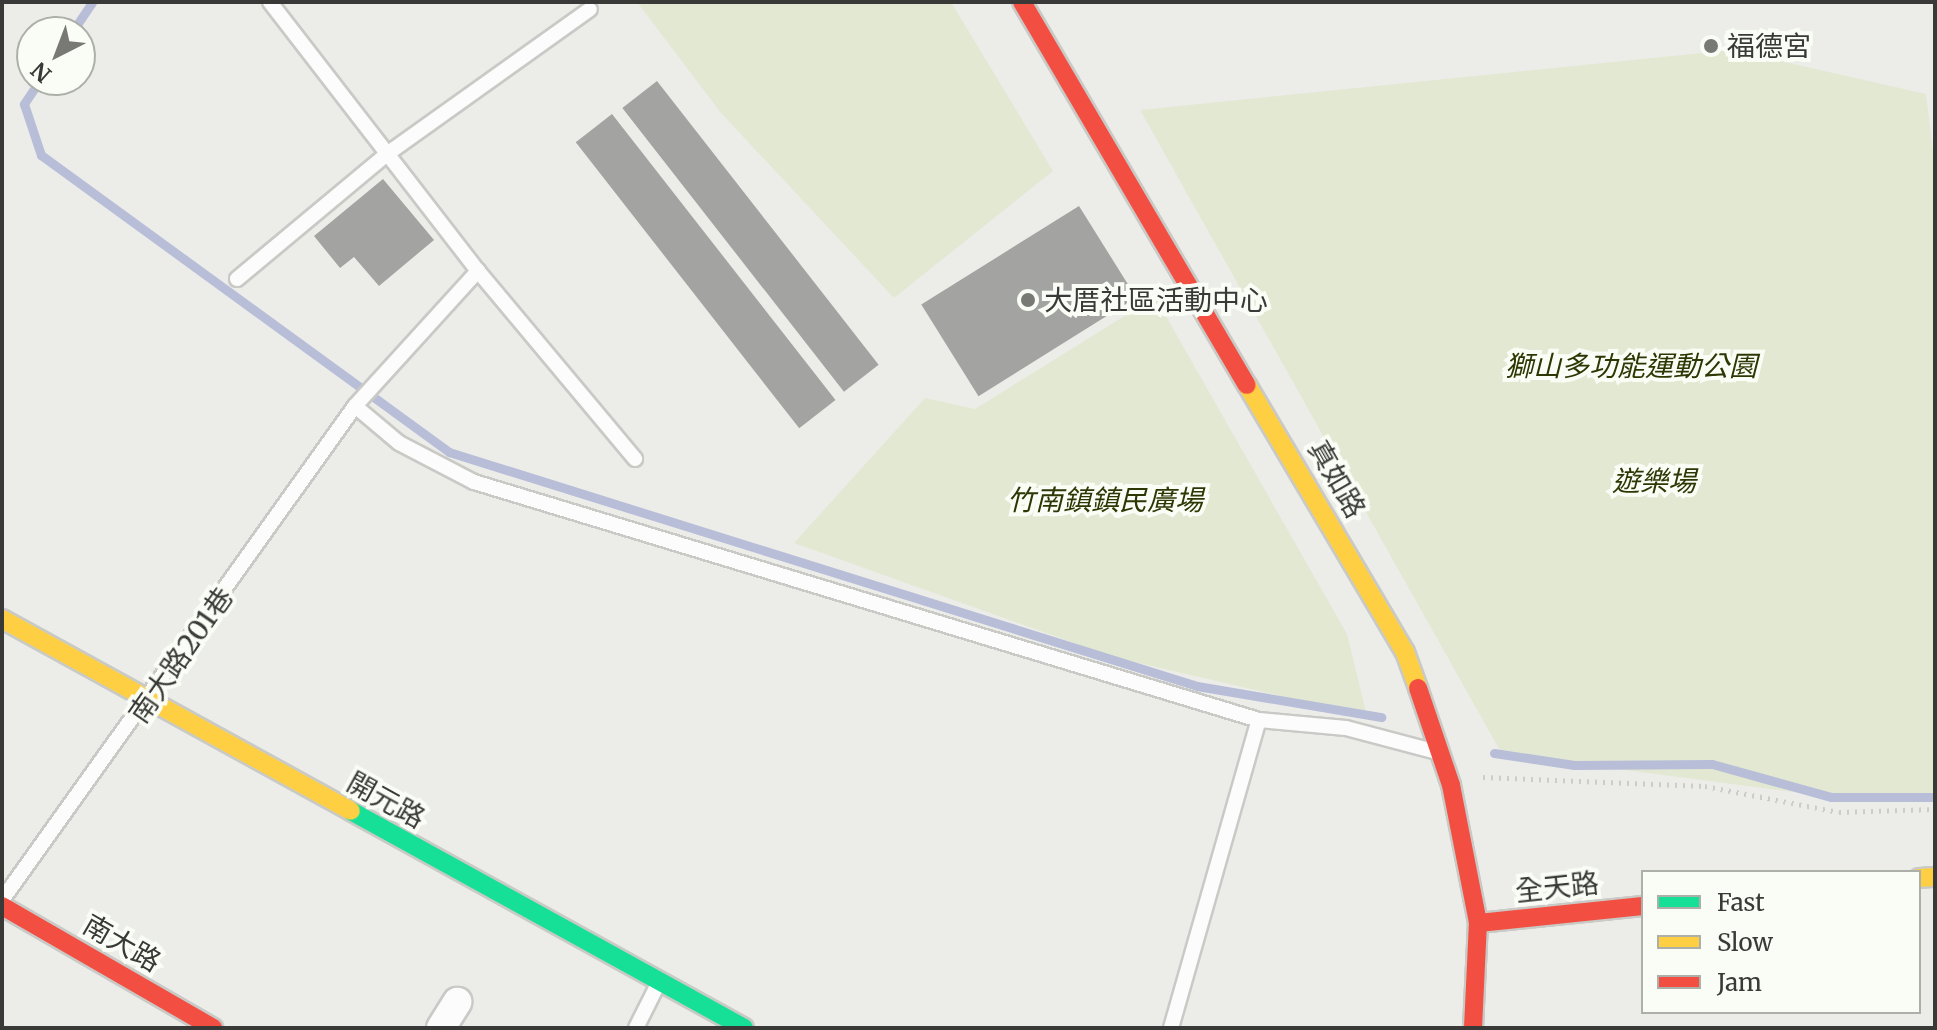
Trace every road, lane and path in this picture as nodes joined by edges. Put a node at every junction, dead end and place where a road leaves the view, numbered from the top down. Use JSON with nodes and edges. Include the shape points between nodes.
{"nodes":[{"id":1,"x":270,"y":2,"type":"edge"},
{"id":2,"x":1022,"y":2,"type":"edge"},
{"id":3,"x":590,"y":9,"type":"dead end"},
{"id":4,"x":387,"y":154,"type":"junction"},
{"id":5,"x":478,"y":271,"type":"junction"},
{"id":6,"x":237,"y":279,"type":"dead end"},
{"id":7,"x":355,"y":406,"type":"junction"},
{"id":8,"x":635,"y":459,"type":"dead end"},
{"id":9,"x":2,"y":619,"type":"edge"},
{"id":10,"x":150,"y":701,"type":"junction"},
{"id":11,"x":1259,"y":720,"type":"junction"},
{"id":12,"x":1441,"y":754,"type":"junction"},
{"id":13,"x":1451,"y":785,"type":"junction"},
{"id":14,"x":1935,"y":809,"type":"edge"},
{"id":15,"x":2,"y":903,"type":"edge"},
{"id":16,"x":1641,"y":906,"type":"edge"},
{"id":17,"x":1478,"y":923,"type":"junction"},
{"id":18,"x":659,"y":981,"type":"junction"},
{"id":19,"x":457,"y":1002,"type":"dead end"},
{"id":20,"x":213,"y":1028,"type":"edge"},
{"id":21,"x":441,"y":1028,"type":"edge"},
{"id":22,"x":636,"y":1028,"type":"edge"},
{"id":23,"x":744,"y":1028,"type":"edge"},
{"id":24,"x":1171,"y":1028,"type":"edge"},
{"id":25,"x":1473,"y":1028,"type":"edge"}],
"edges":[{"from":1,"to":4,"type":"lane"},
{"from":2,"to":12,"type":"street","name":"真如路","via":[[1405,652]]},
{"from":3,"to":4,"type":"lane"},
{"from":4,"to":5,"type":"lane"},
{"from":4,"to":6,"type":"lane"},
{"from":5,"to":7,"type":"lane","name":"南大路201巷"},
{"from":5,"to":8,"type":"lane"},
{"from":7,"to":10,"type":"lane","name":"南大路201巷"},
{"from":7,"to":11,"type":"lane","via":[[399,443],[474,482]]},
{"from":9,"to":10,"type":"street","name":"開元路"},
{"from":10,"to":15,"type":"lane","name":"南大路201巷"},
{"from":10,"to":18,"type":"street","name":"開元路"},
{"from":11,"to":12,"type":"lane","via":[[1346,728]]},
{"from":11,"to":24,"type":"lane"},
{"from":12,"to":13,"type":"street","name":"真如路"},
{"from":13,"to":14,"type":"path","via":[[1493,774],[1705,786],[1839,812]]},
{"from":13,"to":17,"type":"street","name":"真如路"},
{"from":15,"to":20,"type":"street","name":"南大路"},
{"from":16,"to":17,"type":"street","name":"全天路"},
{"from":17,"to":25,"type":"street","name":"真如路"},
{"from":18,"to":22,"type":"lane"},
{"from":18,"to":23,"type":"street","name":"開元路"},
{"from":19,"to":21,"type":"street"}]}
